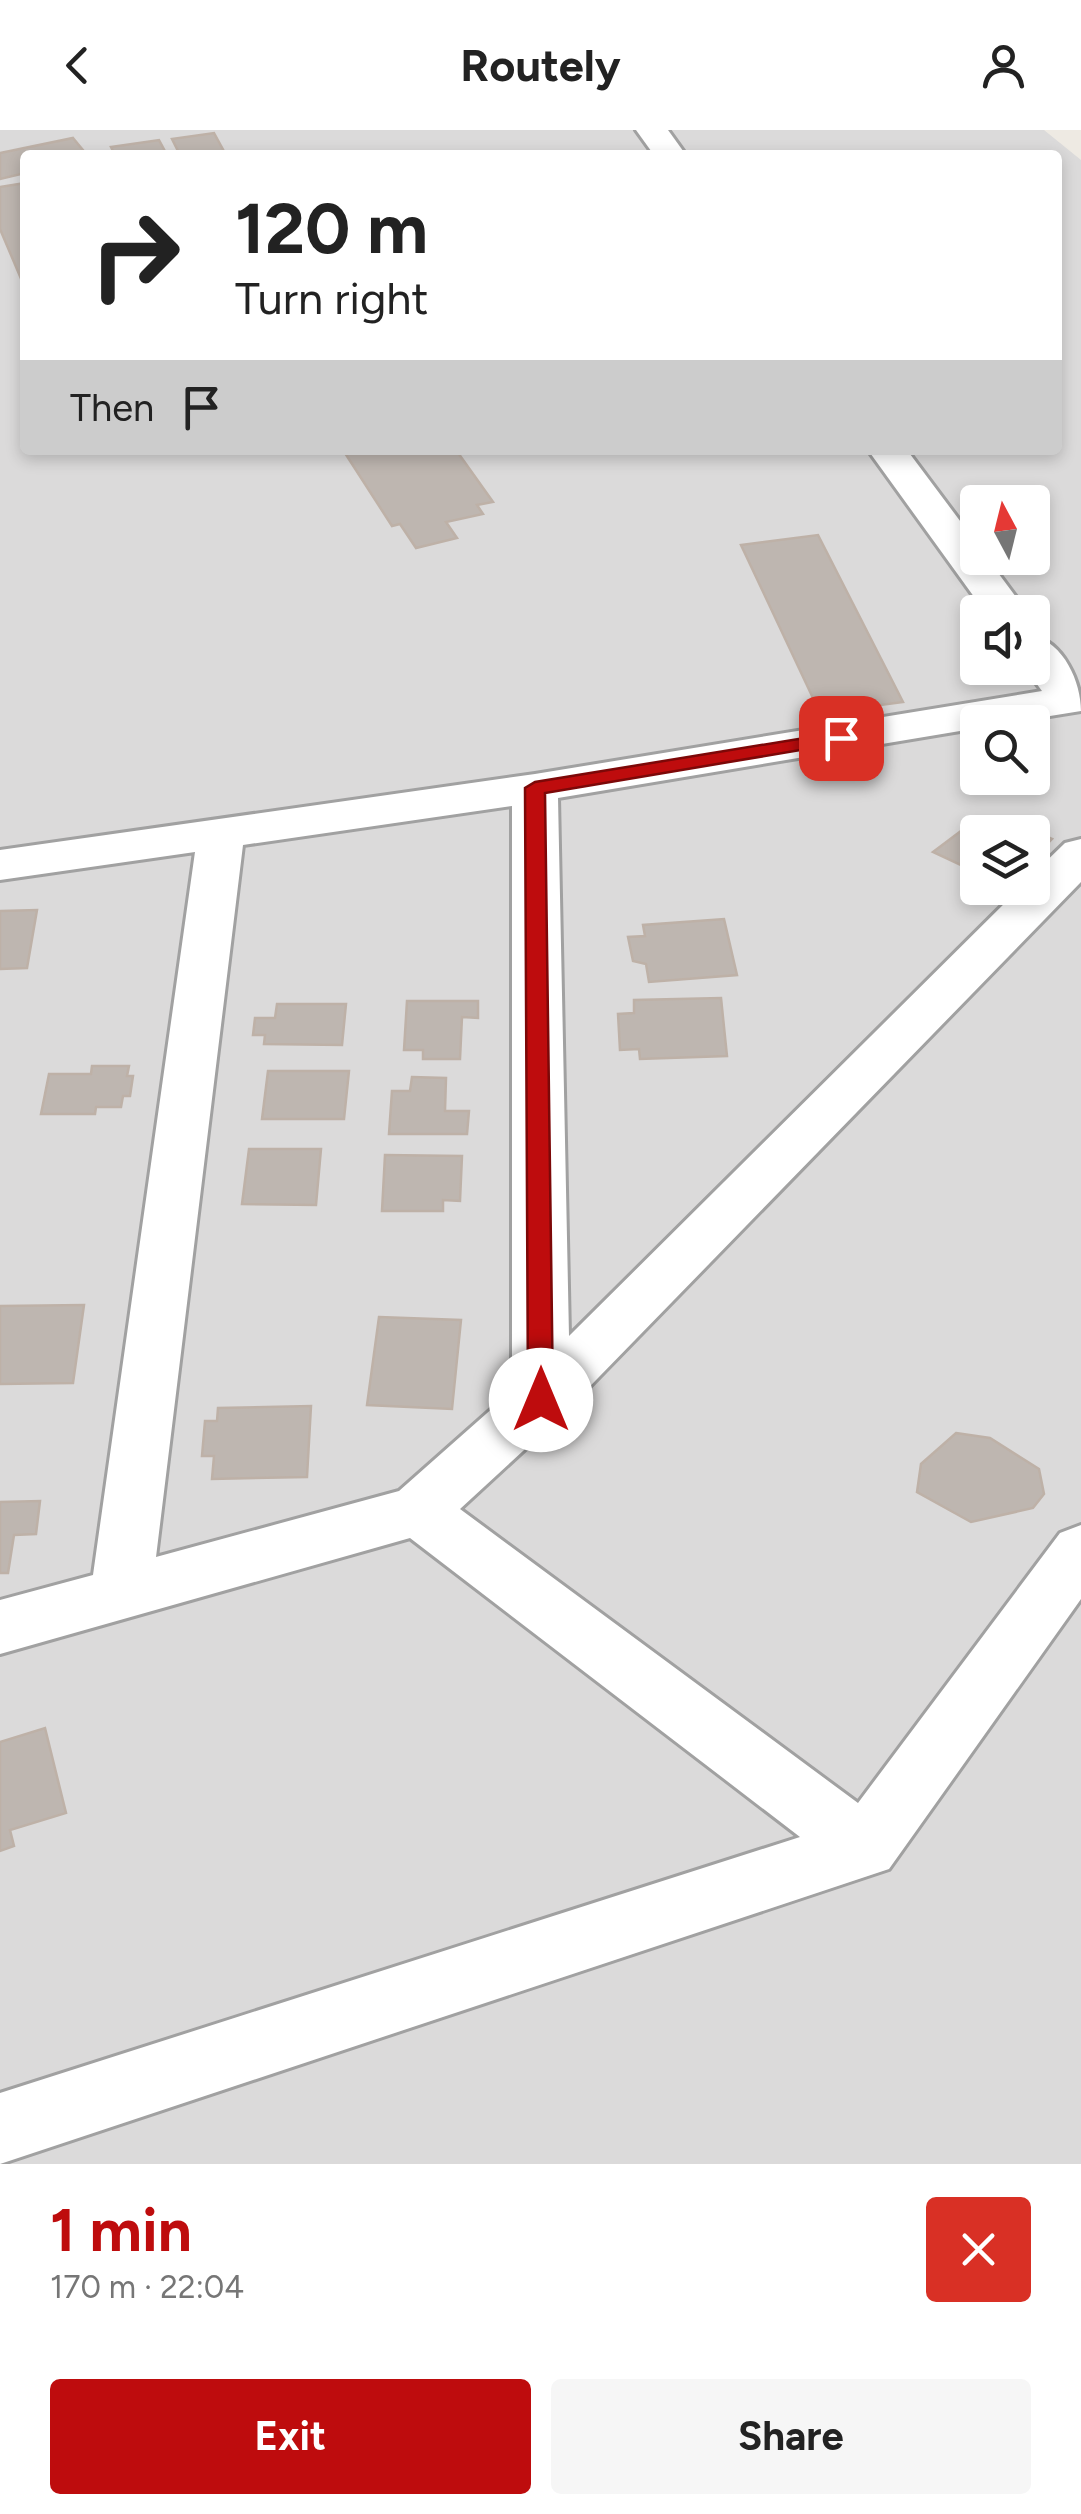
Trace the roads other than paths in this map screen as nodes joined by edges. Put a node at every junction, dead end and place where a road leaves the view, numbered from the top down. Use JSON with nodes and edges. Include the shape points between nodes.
{"nodes":[{"id":1,"x":891,"y":455,"type":"edge"},
{"id":2,"x":994,"y":595,"type":"edge"},
{"id":3,"x":1050,"y":669,"type":"edge"},
{"id":4,"x":1076,"y":699,"type":"edge"},
{"id":5,"x":535,"y":788,"type":"junction"},
{"id":6,"x":221,"y":833,"type":"junction"},
{"id":7,"x":1081,"y":854,"type":"edge"},
{"id":8,"x":0,"y":866,"type":"edge"},
{"id":9,"x":541,"y":1400,"type":"junction"},
{"id":10,"x":418,"y":1511,"type":"junction"},
{"id":11,"x":1081,"y":1551,"type":"edge"},
{"id":12,"x":121,"y":1595,"type":"junction"},
{"id":13,"x":0,"y":1627,"type":"edge"},
{"id":14,"x":865,"y":1847,"type":"junction"},
{"id":15,"x":0,"y":2129,"type":"edge"}],
"edges":[{"from":1,"to":2,"type":"street"},
{"from":3,"to":4,"type":"street"},
{"from":4,"to":5,"type":"street"},
{"from":5,"to":6,"type":"street"},
{"from":5,"to":9,"type":"street"},
{"from":6,"to":8,"type":"street"},
{"from":6,"to":12,"type":"street"},
{"from":7,"to":9,"type":"street"},
{"from":9,"to":10,"type":"street"},
{"from":10,"to":12,"type":"street"},
{"from":10,"to":14,"type":"street"},
{"from":11,"to":14,"type":"street"},
{"from":12,"to":13,"type":"street"},
{"from":14,"to":15,"type":"street"}]}
